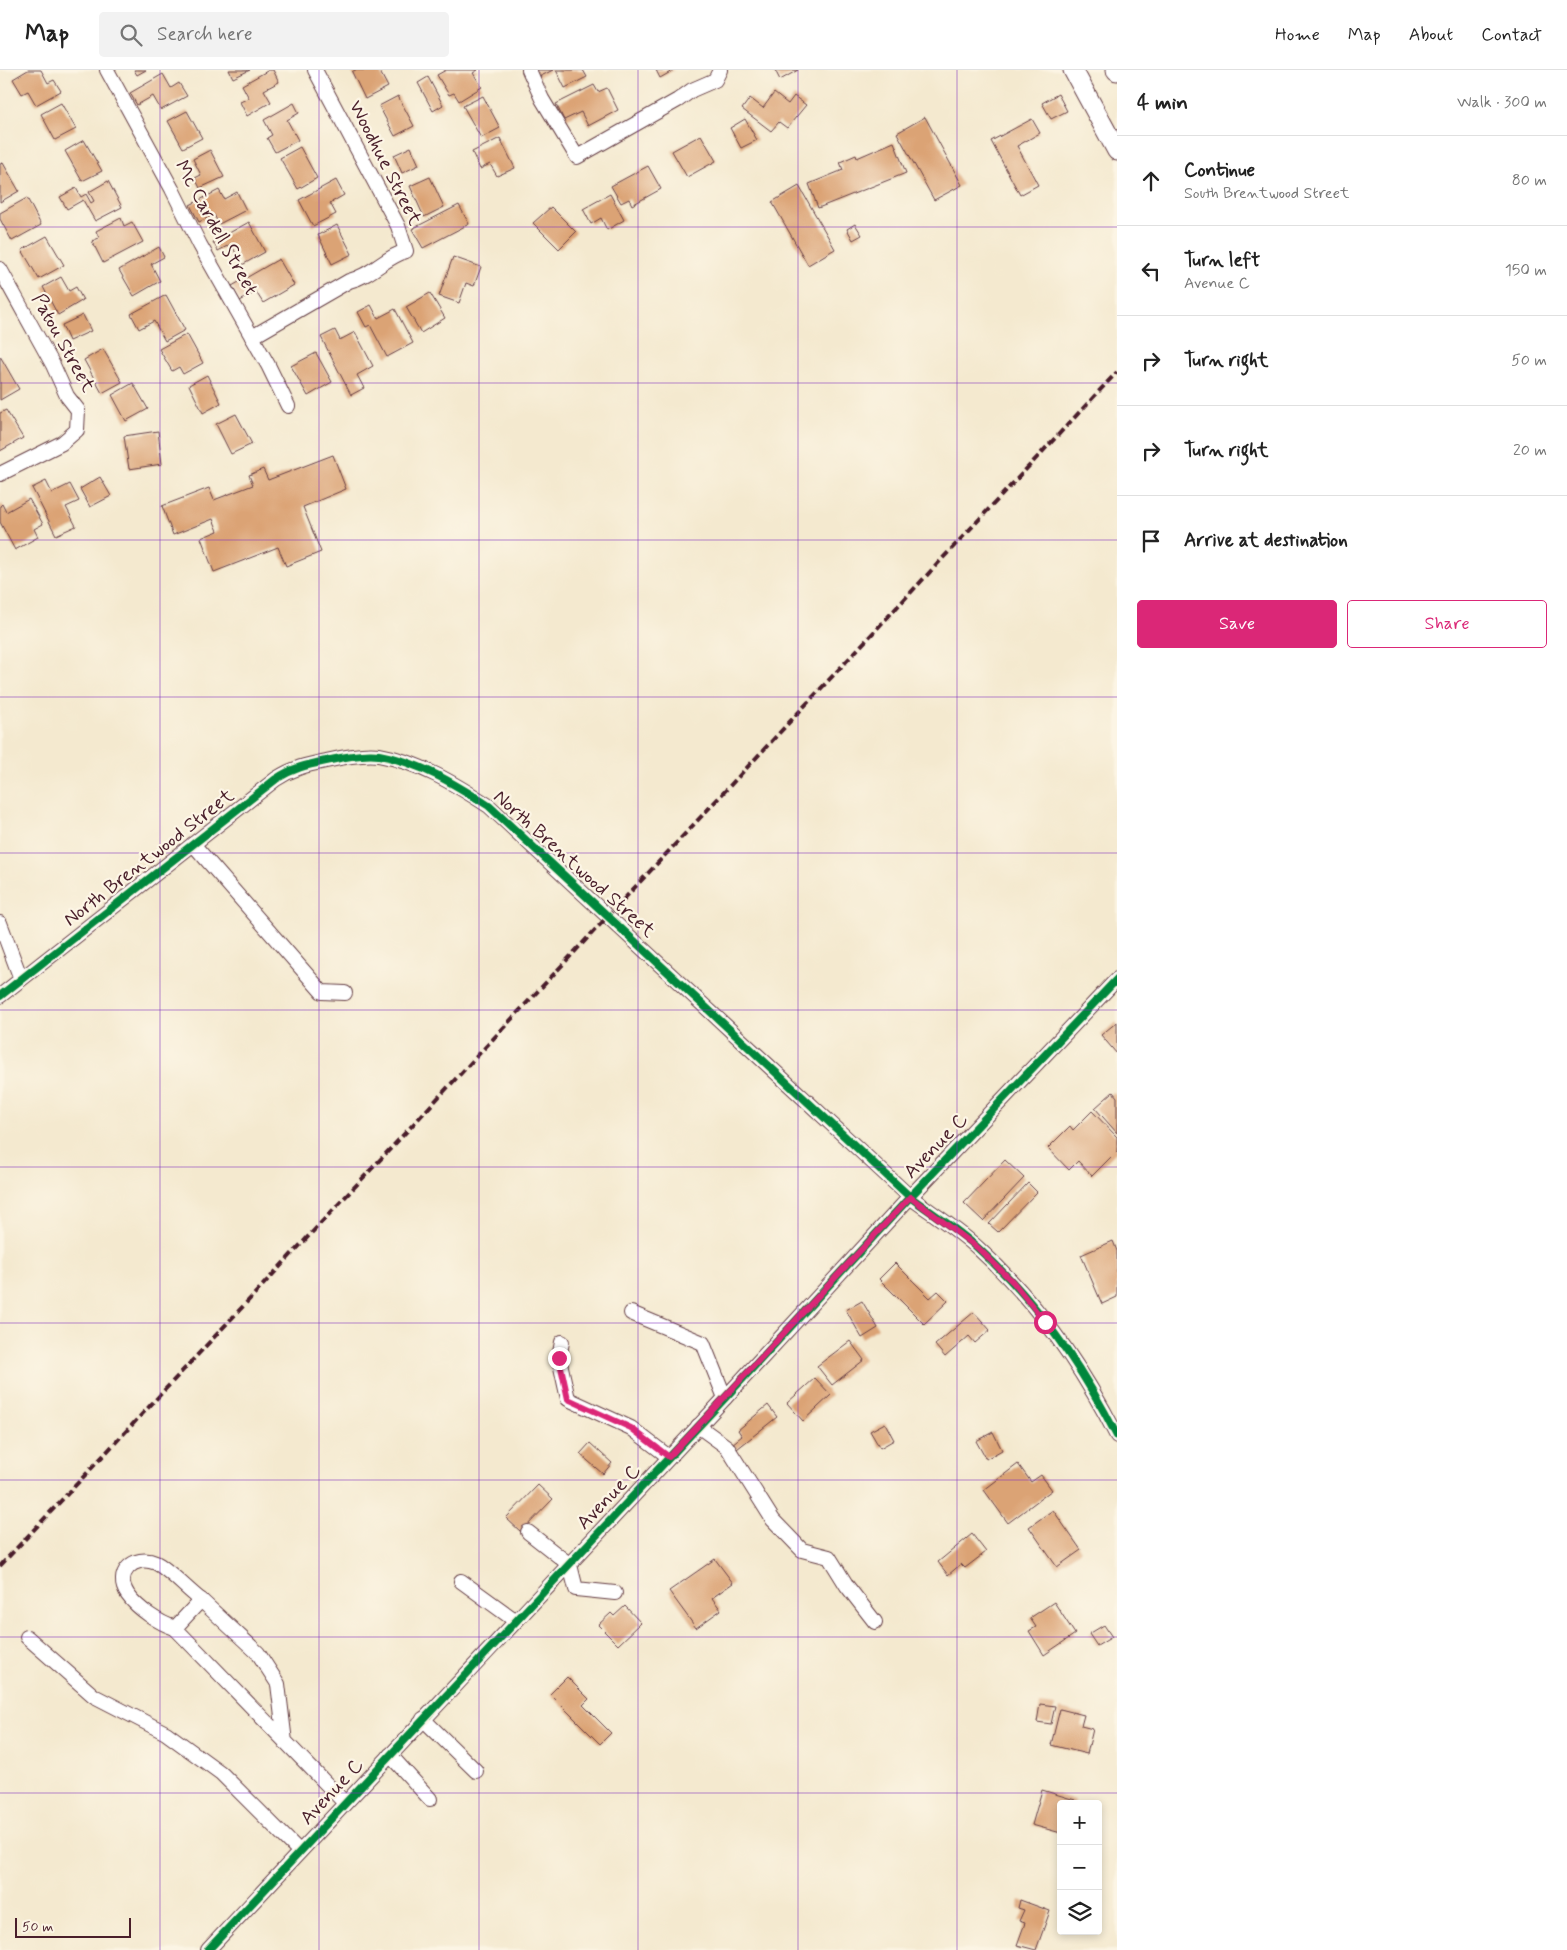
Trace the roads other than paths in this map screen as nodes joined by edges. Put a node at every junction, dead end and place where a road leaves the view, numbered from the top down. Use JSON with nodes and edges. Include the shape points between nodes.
{"nodes":[{"id":1,"x":107,"y":70,"type":"edge"},
{"id":2,"x":315,"y":70,"type":"edge"},
{"id":3,"x":529,"y":70,"type":"edge"},
{"id":4,"x":720,"y":70,"type":"edge"},
{"id":5,"x":1073,"y":70,"type":"edge"},
{"id":6,"x":1112,"y":129,"type":"edge"},
{"id":7,"x":1117,"y":150,"type":"edge"},
{"id":8,"x":0,"y":269,"type":"edge"},
{"id":9,"x":252,"y":337,"type":"junction"},
{"id":10,"x":288,"y":406,"type":"dead end"},
{"id":11,"x":0,"y":474,"type":"edge"},
{"id":12,"x":193,"y":844,"type":"junction"},
{"id":13,"x":0,"y":923,"type":"edge"},
{"id":14,"x":21,"y":979,"type":"junction"},
{"id":15,"x":1117,"y":979,"type":"edge"},
{"id":16,"x":346,"y":992,"type":"dead end"},
{"id":17,"x":0,"y":996,"type":"edge"},
{"id":18,"x":910,"y":1197,"type":"junction"},
{"id":19,"x":631,"y":1313,"type":"dead end"},
{"id":20,"x":562,"y":1342,"type":"dead end"},
{"id":21,"x":725,"y":1398,"type":"junction"},
{"id":22,"x":698,"y":1426,"type":"junction"},
{"id":23,"x":1117,"y":1436,"type":"edge"},
{"id":24,"x":669,"y":1457,"type":"junction"},
{"id":25,"x":528,"y":1532,"type":"dead end"},
{"id":26,"x":568,"y":1564,"type":"junction"},
{"id":27,"x":461,"y":1580,"type":"dead end"},
{"id":28,"x":615,"y":1593,"type":"dead end"},
{"id":29,"x":200,"y":1600,"type":"junction"},
{"id":30,"x":516,"y":1621,"type":"junction"},
{"id":31,"x":875,"y":1622,"type":"dead end"},
{"id":32,"x":175,"y":1628,"type":"junction"},
{"id":33,"x":27,"y":1637,"type":"dead end"},
{"id":34,"x":423,"y":1719,"type":"junction"},
{"id":35,"x":285,"y":1742,"type":"junction"},
{"id":36,"x":390,"y":1755,"type":"junction"},
{"id":37,"x":476,"y":1771,"type":"dead end"},
{"id":38,"x":430,"y":1799,"type":"dead end"},
{"id":39,"x":344,"y":1802,"type":"junction"},
{"id":40,"x":299,"y":1851,"type":"junction"},
{"id":41,"x":208,"y":1950,"type":"edge"}],
"edges":[{"from":1,"to":9,"type":"street","name":"Mc Cardell Street"},
{"from":2,"to":9,"type":"street","name":"Woodhue Street","via":[[398,226],[406,251]]},
{"from":3,"to":4,"type":"street","via":[[542,99],[577,157],[714,80]]},
{"from":5,"to":6,"type":"main road"},
{"from":6,"to":7,"type":"main road"},
{"from":8,"to":11,"type":"street","name":"Patou Street","via":[[67,396],[78,410],[77,430],[62,442]]},
{"from":9,"to":10,"type":"street","name":"Mc Cardell Street"},
{"from":12,"to":14,"type":"street","name":"North Brentwood Street"},
{"from":12,"to":16,"type":"street","via":[[322,992]]},
{"from":12,"to":18,"type":"street","name":"North Brentwood Street","via":[[276,779],[298,767],[335,758],[377,755],[419,766],[489,806]]},
{"from":13,"to":14,"type":"street"},
{"from":14,"to":17,"type":"street","name":"North Brentwood Street"},
{"from":15,"to":18,"type":"street","name":"Avenue C"},
{"from":18,"to":21,"type":"street","name":"Avenue C"},
{"from":18,"to":23,"type":"street","name":"North Brentwood Street","via":[[978,1248],[1013,1282],[1076,1364]]},
{"from":19,"to":21,"type":"street","via":[[703,1343]]},
{"from":20,"to":24,"type":"street","via":[[559,1358],[568,1399],[631,1428]]},
{"from":21,"to":22,"type":"street","name":"Avenue C"},
{"from":22,"to":24,"type":"street","name":"Avenue C"},
{"from":22,"to":31,"type":"street","via":[[727,1447],[773,1520],[802,1550],[829,1556]]},
{"from":24,"to":26,"type":"street","name":"Avenue C"},
{"from":25,"to":26,"type":"street"},
{"from":26,"to":28,"type":"street","via":[[576,1590]]},
{"from":26,"to":30,"type":"street","name":"Avenue C"},
{"from":27,"to":30,"type":"street"},
{"from":29,"to":32,"type":"street"},
{"from":29,"to":32,"type":"street","via":[[159,1564],[136,1560],[126,1570],[122,1578],[128,1595],[140,1607]]},
{"from":29,"to":35,"type":"street","via":[[258,1654],[278,1684]]},
{"from":30,"to":34,"type":"street","name":"Avenue C"},
{"from":32,"to":35,"type":"street"},
{"from":33,"to":40,"type":"street","via":[[94,1696],[166,1733],[221,1773]]},
{"from":34,"to":36,"type":"street","name":"Avenue C"},
{"from":34,"to":37,"type":"street"},
{"from":35,"to":39,"type":"street"},
{"from":36,"to":38,"type":"street"},
{"from":36,"to":39,"type":"street","name":"Avenue C"},
{"from":39,"to":40,"type":"street","name":"Avenue C"},
{"from":40,"to":41,"type":"street","name":"Avenue C"}]}
